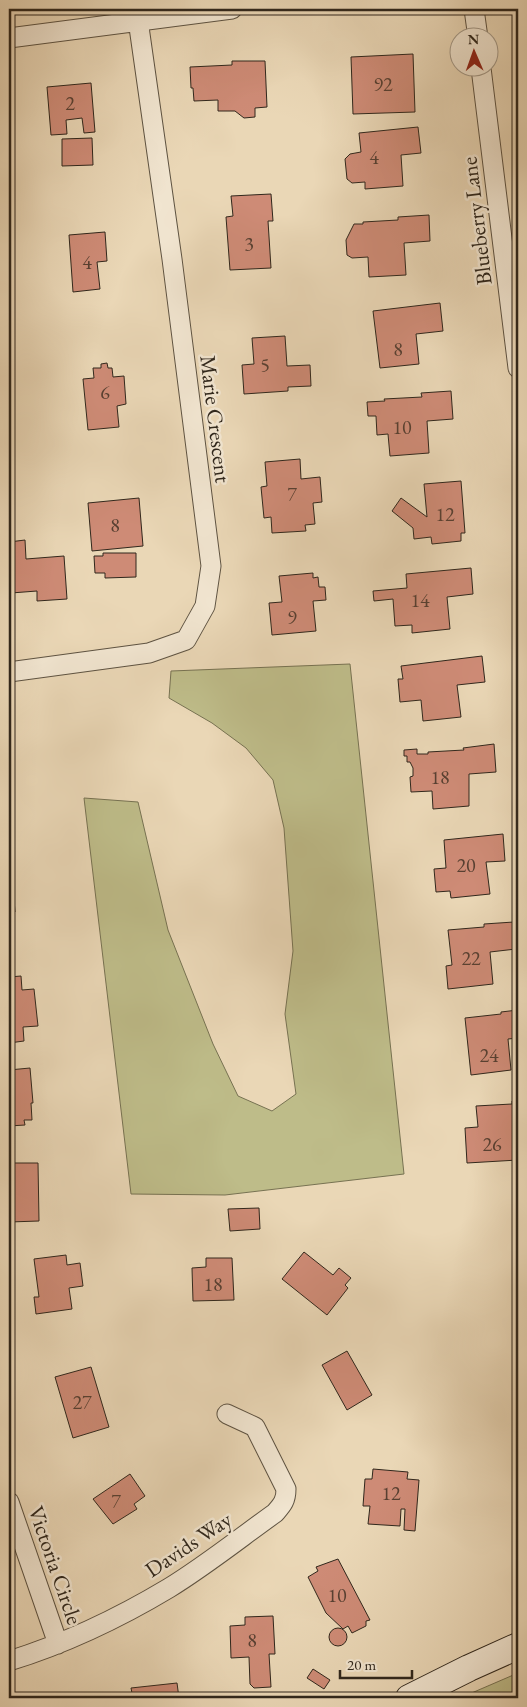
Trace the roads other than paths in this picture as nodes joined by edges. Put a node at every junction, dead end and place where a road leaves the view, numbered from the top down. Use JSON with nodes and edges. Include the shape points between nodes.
{"nodes":[{"id":1,"x":232,"y":9,"type":"edge"},
{"id":2,"x":474,"y":9,"type":"edge"},
{"id":3,"x":138,"y":20,"type":"junction"},
{"id":4,"x":477,"y":28,"type":"edge"},
{"id":5,"x":9,"y":38,"type":"edge"},
{"id":6,"x":482,"y":78,"type":"edge"},
{"id":7,"x":518,"y":368,"type":"edge"},
{"id":8,"x":9,"y":672,"type":"edge"},
{"id":9,"x":227,"y":1414,"type":"dead end"},
{"id":10,"x":9,"y":1502,"type":"edge"},
{"id":11,"x":58,"y":1644,"type":"junction"},
{"id":12,"x":518,"y":1646,"type":"edge"},
{"id":13,"x":9,"y":1661,"type":"edge"},
{"id":14,"x":409,"y":1698,"type":"edge"}],
"edges":[{"from":1,"to":3,"type":"street"},
{"from":2,"to":4,"type":"street"},
{"from":3,"to":5,"type":"street"},
{"from":3,"to":8,"type":"street","name":"Marie Crescent","via":[[211,566],[205,606],[186,640],[149,653]]},
{"from":6,"to":7,"type":"street","name":"Blueberry Lane"},
{"from":9,"to":11,"type":"street","name":"Davids Way","via":[[255,1427],[286,1490],[283,1504],[169,1588]]},
{"from":10,"to":11,"type":"street","name":"Victoria Circle"},
{"from":11,"to":13,"type":"street","name":"Davids Way"},
{"from":12,"to":14,"type":"street"}]}
